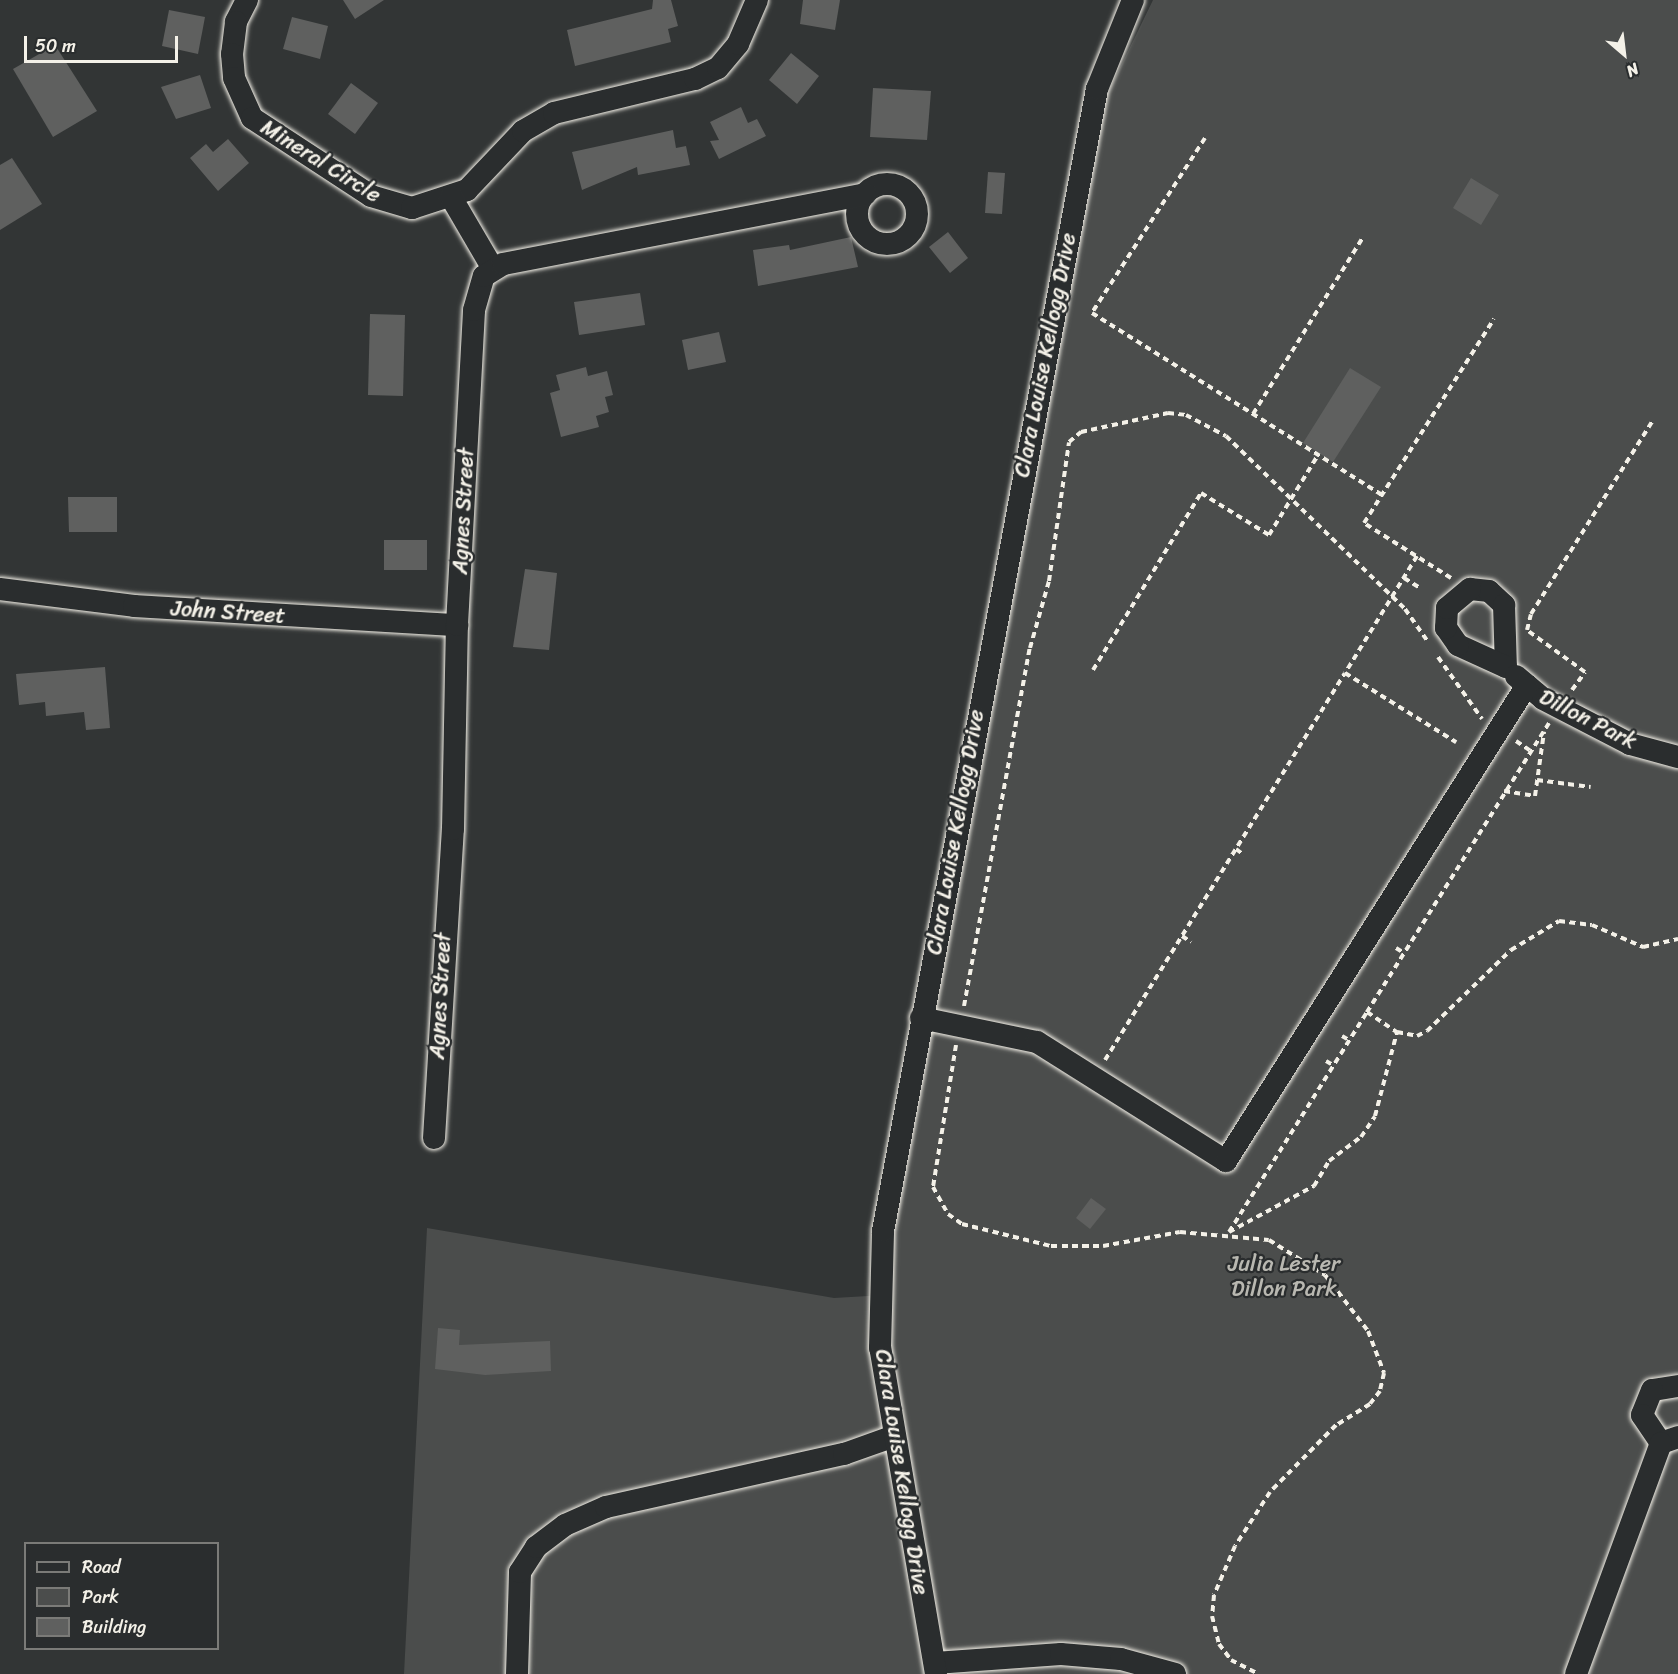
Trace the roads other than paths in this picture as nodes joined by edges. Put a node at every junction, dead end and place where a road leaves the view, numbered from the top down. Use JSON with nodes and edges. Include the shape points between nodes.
{"nodes":[{"id":1,"x":247,"y":0,"type":"edge"},
{"id":2,"x":757,"y":0,"type":"edge"},
{"id":3,"x":1133,"y":0,"type":"edge"},
{"id":4,"x":865,"y":194,"type":"dead end"},
{"id":5,"x":451,"y":197,"type":"junction"},
{"id":6,"x":493,"y":269,"type":"junction"},
{"id":7,"x":0,"y":589,"type":"edge"},
{"id":8,"x":457,"y":625,"type":"junction"},
{"id":9,"x":1506,"y":667,"type":"dead end"},
{"id":10,"x":1527,"y":685,"type":"junction"},
{"id":11,"x":1678,"y":757,"type":"edge"},
{"id":12,"x":921,"y":1018,"type":"junction"},
{"id":13,"x":434,"y":1138,"type":"dead end"},
{"id":14,"x":1678,"y":1386,"type":"edge"},
{"id":15,"x":892,"y":1437,"type":"junction"},
{"id":16,"x":1669,"y":1440,"type":"edge"},
{"id":17,"x":935,"y":1668,"type":"edge"},
{"id":18,"x":518,"y":1674,"type":"edge"},
{"id":19,"x":1175,"y":1674,"type":"edge"},
{"id":20,"x":1576,"y":1674,"type":"edge"}],
"edges":[{"from":1,"to":5,"type":"street","name":"Mineral Circle","via":[[236,22],[232,54],[234,78],[252,118],[387,203],[412,208]]},
{"from":2,"to":5,"type":"street","name":"Mineral Circle","via":[[738,44],[718,68],[695,79],[554,113],[523,131],[481,177]]},
{"from":3,"to":12,"type":"street","name":"Clara Louise Kellogg Drive","via":[[1097,89]]},
{"from":4,"to":6,"type":"street"},
{"from":5,"to":6,"type":"street"},
{"from":6,"to":8,"type":"street","name":"Agnes Street","via":[[484,276],[474,310]]},
{"from":7,"to":8,"type":"street","name":"John Street","via":[[134,606]]},
{"from":8,"to":13,"type":"street","name":"Agnes Street","via":[[453,829]]},
{"from":9,"to":10,"type":"street","name":"Dillon Park"},
{"from":10,"to":11,"type":"street","name":"Dillon Park","via":[[1630,744]]},
{"from":10,"to":12,"type":"street","via":[[1226,1161],[1037,1042]]},
{"from":12,"to":15,"type":"street","name":"Clara Louise Kellogg Drive","via":[[878,1291]]},
{"from":14,"to":16,"type":"street","via":[[1660,1386],[1643,1406],[1645,1424]]},
{"from":15,"to":17,"type":"street","name":"Clara Louise Kellogg Drive"},
{"from":15,"to":18,"type":"street","via":[[844,1454],[606,1508],[565,1525],[536,1547],[520,1572]]},
{"from":16,"to":20,"type":"street"},
{"from":17,"to":19,"type":"street","via":[[1061,1654],[1121,1659]]}]}
